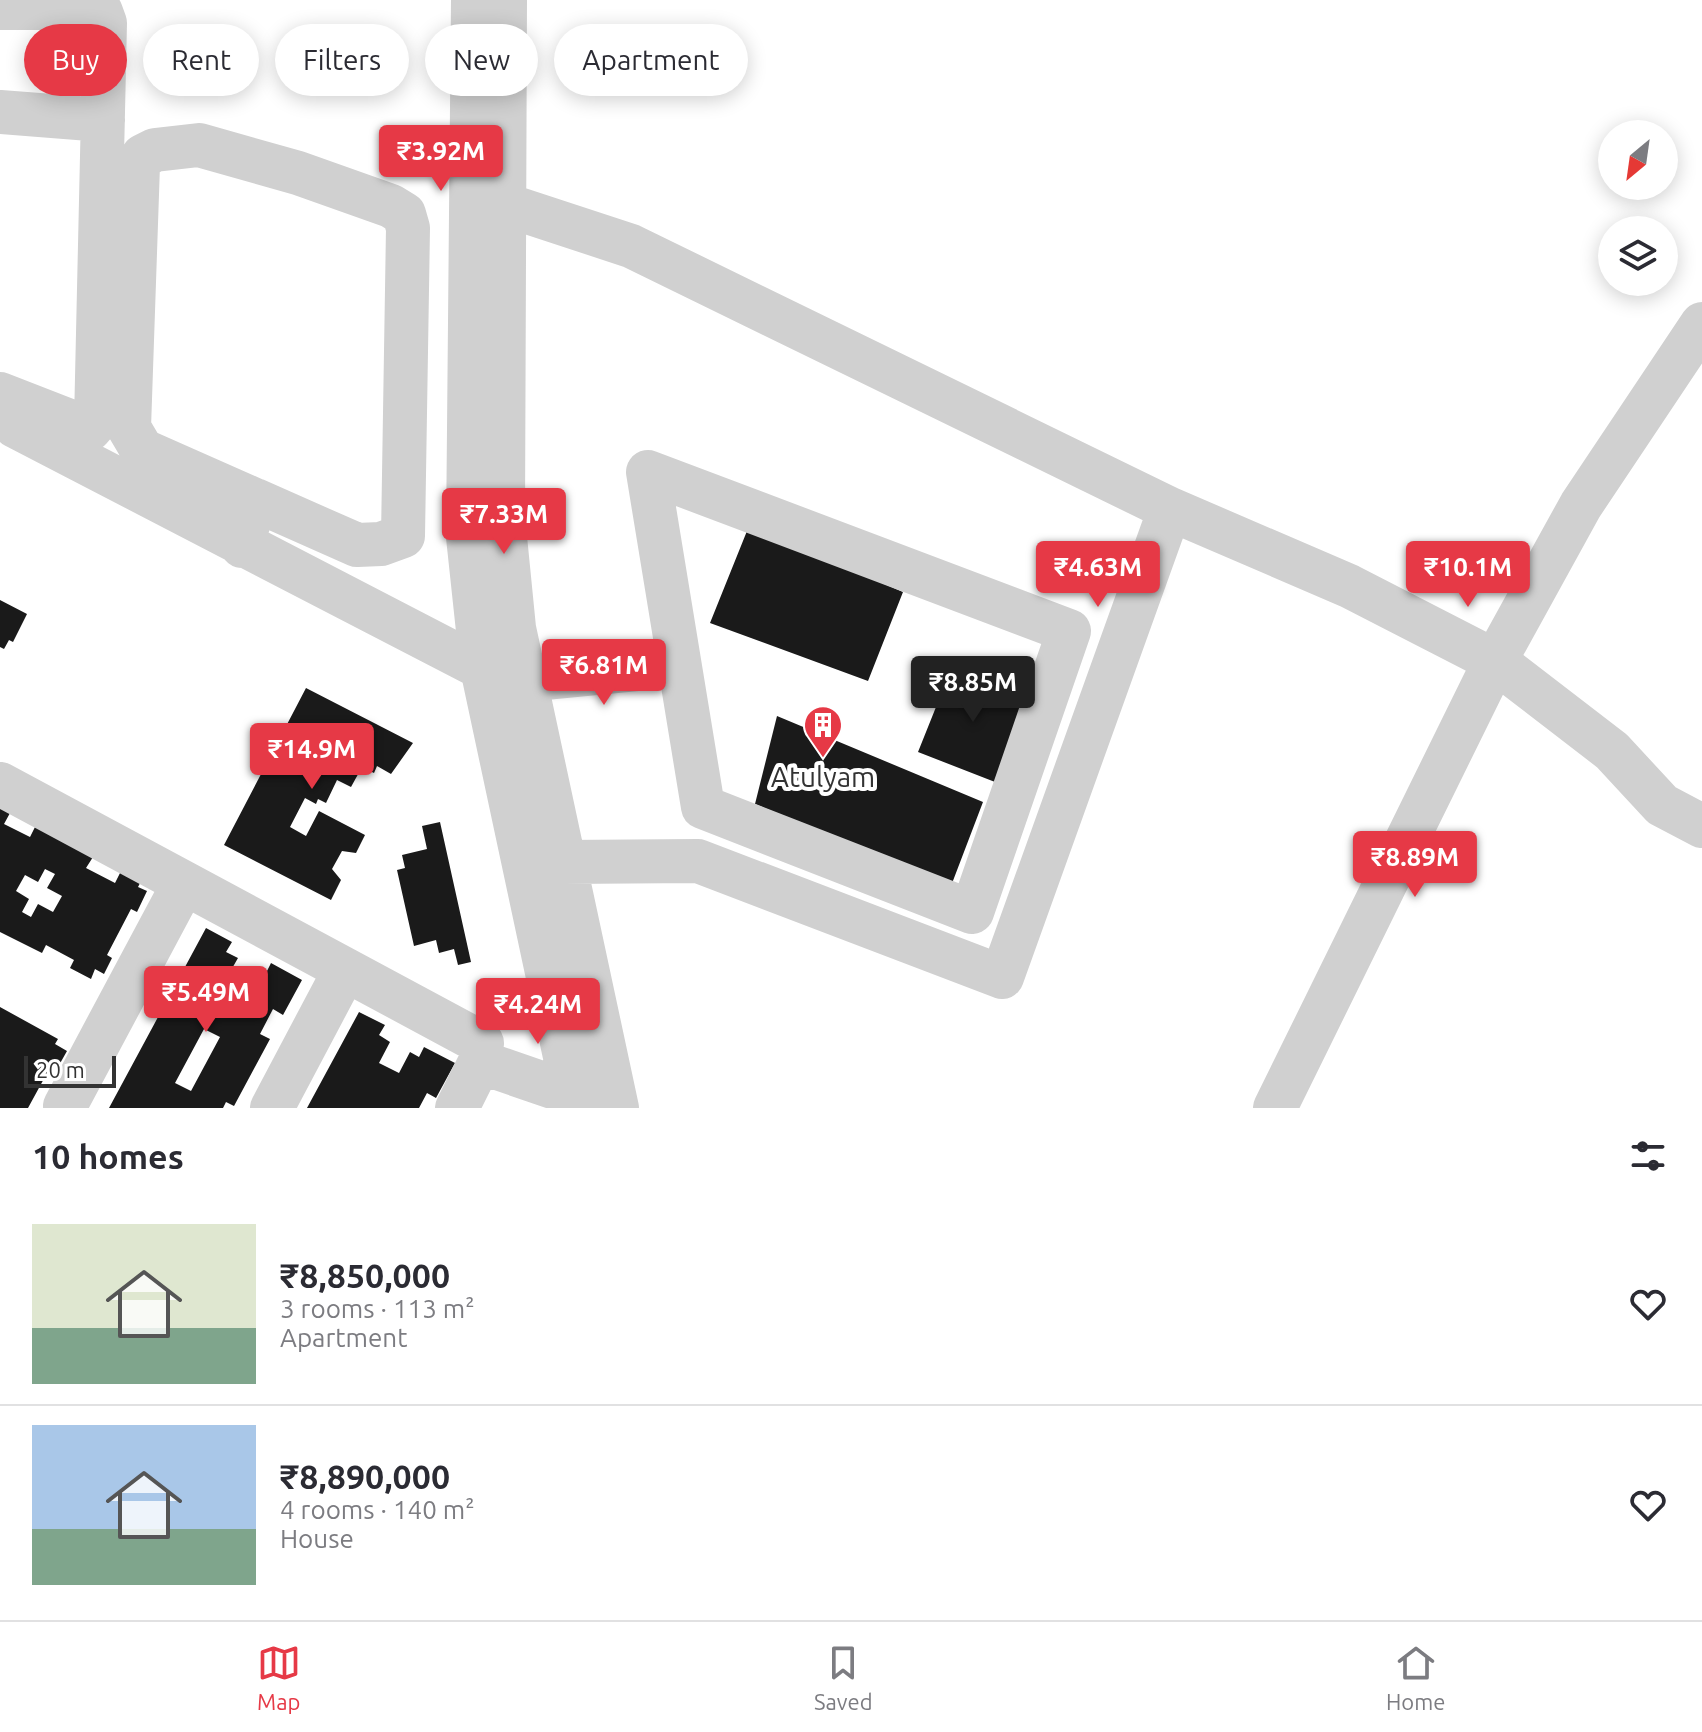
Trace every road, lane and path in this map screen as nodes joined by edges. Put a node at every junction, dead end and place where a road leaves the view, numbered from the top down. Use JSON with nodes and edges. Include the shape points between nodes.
{"nodes":[{"id":1,"x":473,"y":0,"type":"edge"},
{"id":2,"x":505,"y":0,"type":"edge"},
{"id":3,"x":0,"y":8,"type":"edge"},
{"id":4,"x":0,"y":112,"type":"edge"},
{"id":5,"x":103,"y":120,"type":"junction"},
{"id":6,"x":490,"y":216,"type":"junction"},
{"id":7,"x":408,"y":228,"type":"junction"},
{"id":8,"x":1702,"y":324,"type":"edge"},
{"id":9,"x":0,"y":394,"type":"edge"},
{"id":10,"x":0,"y":418,"type":"edge"},
{"id":11,"x":255,"y":500,"type":"junction"},
{"id":12,"x":1170,"y":509,"type":"junction"},
{"id":13,"x":242,"y":546,"type":"junction"},
{"id":14,"x":1495,"y":661,"type":"junction"},
{"id":15,"x":678,"y":665,"type":"junction"},
{"id":16,"x":482,"y":668,"type":"junction"},
{"id":17,"x":524,"y":680,"type":"junction"},
{"id":18,"x":0,"y":784,"type":"edge"},
{"id":19,"x":1702,"y":826,"type":"edge"},
{"id":20,"x":563,"y":862,"type":"junction"},
{"id":21,"x":184,"y":883,"type":"junction"},
{"id":22,"x":345,"y":970,"type":"junction"},
{"id":23,"x":480,"y":1062,"type":"junction"},
{"id":24,"x":574,"y":1101,"type":"edge"},
{"id":25,"x":65,"y":1107,"type":"edge"},
{"id":26,"x":272,"y":1108,"type":"edge"},
{"id":27,"x":457,"y":1108,"type":"edge"},
{"id":28,"x":617,"y":1108,"type":"edge"},
{"id":29,"x":1275,"y":1108,"type":"edge"}],
"edges":[{"from":1,"to":6,"type":"street"},
{"from":2,"to":6,"type":"street"},
{"from":3,"to":5,"type":"street","via":[[101,12]]},
{"from":4,"to":5,"type":"street"},
{"from":5,"to":9,"type":"street","via":[[96,422],[90,429]]},
{"from":6,"to":7,"type":"street"},
{"from":6,"to":12,"type":"street","via":[[631,246]]},
{"from":6,"to":16,"type":"street","via":[[468,537]]},
{"from":6,"to":17,"type":"street","via":[[503,517]]},
{"from":7,"to":11,"type":"street","via":[[403,536],[357,545]]},
{"from":7,"to":11,"type":"street","via":[[404,214],[391,206],[214,149],[185,146],[143,156],[138,165],[129,428],[142,450]]},
{"from":8,"to":14,"type":"street","via":[[1581,505]]},
{"from":10,"to":13,"type":"street"},
{"from":11,"to":13,"type":"street"},
{"from":12,"to":14,"type":"street","via":[[1349,586]]},
{"from":12,"to":20,"type":"street","via":[[1002,977],[698,861]]},
{"from":13,"to":16,"type":"street"},
{"from":14,"to":19,"type":"street","via":[[1612,751],[1662,805]]},
{"from":14,"to":29,"type":"street"},
{"from":15,"to":15,"type":"street","via":[[648,472],[1069,631],[972,912],[703,807]]},
{"from":15,"to":17,"type":"street"},
{"from":16,"to":24,"type":"street"},
{"from":17,"to":20,"type":"street"},
{"from":18,"to":21,"type":"street"},
{"from":20,"to":28,"type":"street"},
{"from":21,"to":22,"type":"street"},
{"from":21,"to":25,"type":"street"},
{"from":22,"to":23,"type":"street","via":[[482,1043]]},
{"from":22,"to":26,"type":"street"},
{"from":23,"to":24,"type":"street"},
{"from":23,"to":27,"type":"street"}]}
